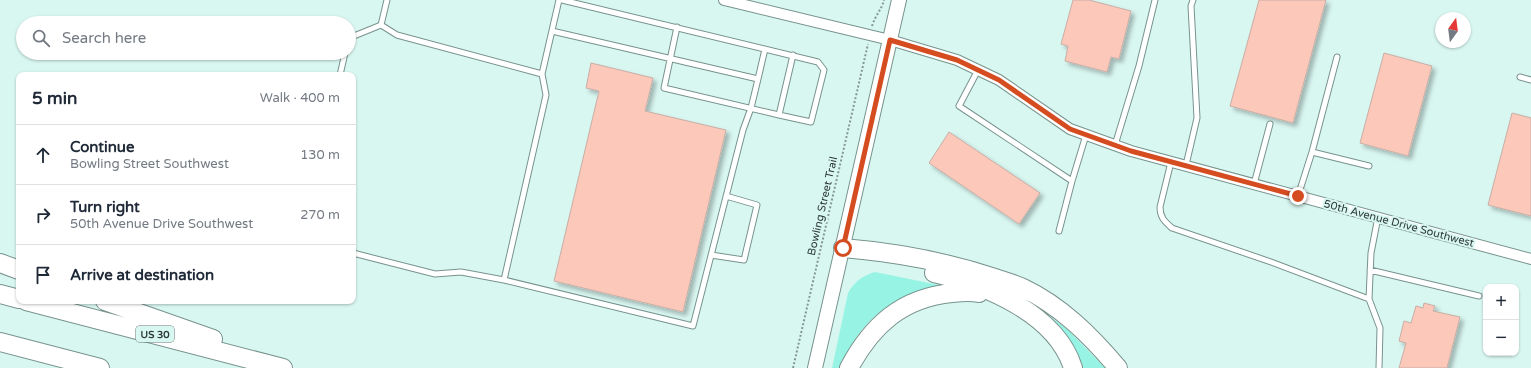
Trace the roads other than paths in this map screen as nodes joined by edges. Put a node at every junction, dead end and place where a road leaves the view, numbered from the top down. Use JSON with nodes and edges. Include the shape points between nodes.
{"nodes":[{"id":1,"x":387,"y":0,"type":"edge"},
{"id":2,"x":559,"y":0,"type":"edge"},
{"id":3,"x":562,"y":0,"type":"edge"},
{"id":4,"x":727,"y":0,"type":"edge"},
{"id":5,"x":899,"y":0,"type":"edge"},
{"id":6,"x":1155,"y":0,"type":"edge"},
{"id":7,"x":1193,"y":0,"type":"edge"},
{"id":8,"x":381,"y":25,"type":"junction"},
{"id":9,"x":677,"y":28,"type":"junction"},
{"id":10,"x":552,"y":31,"type":"junction"},
{"id":11,"x":356,"y":35,"type":"edge"},
{"id":12,"x":890,"y":40,"type":"junction"},
{"id":13,"x":765,"y":49,"type":"junction"},
{"id":14,"x":793,"y":56,"type":"junction"},
{"id":15,"x":1337,"y":57,"type":"dead end"},
{"id":16,"x":670,"y":59,"type":"junction"},
{"id":17,"x":343,"y":60,"type":"edge"},
{"id":18,"x":978,"y":70,"type":"junction"},
{"id":19,"x":341,"y":72,"type":"edge"},
{"id":20,"x":542,"y":74,"type":"junction"},
{"id":21,"x":1520,"y":77,"type":"dead end"},
{"id":22,"x":758,"y":79,"type":"junction"},
{"id":23,"x":1531,"y":80,"type":"edge"},
{"id":24,"x":751,"y":108,"type":"junction"},
{"id":25,"x":779,"y":115,"type":"junction"},
{"id":26,"x":1270,"y":124,"type":"dead end"},
{"id":27,"x":1086,"y":135,"type":"junction"},
{"id":28,"x":1116,"y":146,"type":"junction"},
{"id":29,"x":1312,"y":152,"type":"junction"},
{"id":30,"x":1171,"y":162,"type":"junction"},
{"id":31,"x":1186,"y":166,"type":"junction"},
{"id":32,"x":1369,"y":166,"type":"dead end"},
{"id":33,"x":1072,"y":181,"type":"junction"},
{"id":34,"x":1254,"y":184,"type":"junction"},
{"id":35,"x":726,"y":196,"type":"junction"},
{"id":36,"x":1298,"y":196,"type":"junction"},
{"id":37,"x":1378,"y":217,"type":"junction"},
{"id":38,"x":1059,"y":231,"type":"dead end"},
{"id":39,"x":843,"y":248,"type":"junction"},
{"id":40,"x":356,"y":254,"type":"edge"},
{"id":41,"x":711,"y":255,"type":"junction"},
{"id":42,"x":1531,"y":259,"type":"edge"},
{"id":43,"x":0,"y":263,"type":"edge"},
{"id":44,"x":16,"y":269,"type":"edge"},
{"id":45,"x":1370,"y":270,"type":"junction"},
{"id":46,"x":504,"y":280,"type":"junction"},
{"id":47,"x":0,"y":294,"type":"edge"},
{"id":48,"x":1479,"y":296,"type":"dead end"},
{"id":49,"x":16,"y":298,"type":"edge"},
{"id":50,"x":1370,"y":299,"type":"junction"},
{"id":51,"x":38,"y":304,"type":"edge"},
{"id":52,"x":113,"y":304,"type":"edge"},
{"id":53,"x":1014,"y":304,"type":"junction"},
{"id":54,"x":0,"y":342,"type":"edge"},
{"id":55,"x":100,"y":368,"type":"edge"},
{"id":56,"x":283,"y":368,"type":"edge"},
{"id":57,"x":293,"y":368,"type":"edge"},
{"id":58,"x":815,"y":368,"type":"edge"},
{"id":59,"x":849,"y":368,"type":"edge"},
{"id":60,"x":1073,"y":368,"type":"edge"},
{"id":61,"x":1118,"y":368,"type":"edge"},
{"id":62,"x":1379,"y":368,"type":"edge"}],
"edges":[{"from":1,"to":8,"type":"lane"},
{"from":2,"to":10,"type":"lane"},
{"from":3,"to":9,"type":"lane"},
{"from":4,"to":12,"type":"street","name":"50th Avenue Drive Southwest"},
{"from":5,"to":12,"type":"main road"},
{"from":6,"to":28,"type":"lane"},
{"from":7,"to":31,"type":"lane","via":[[1191,6],[1197,118]]},
{"from":8,"to":11,"type":"lane"},
{"from":8,"to":20,"type":"lane","via":[[397,35]]},
{"from":9,"to":13,"type":"lane"},
{"from":9,"to":16,"type":"lane"},
{"from":10,"to":16,"type":"lane"},
{"from":10,"to":20,"type":"lane"},
{"from":12,"to":18,"type":"street","name":"50th Avenue Drive Southwest","via":[[957,60]]},
{"from":12,"to":39,"type":"main road"},
{"from":13,"to":14,"type":"lane"},
{"from":13,"to":22,"type":"lane"},
{"from":14,"to":25,"type":"lane"},
{"from":14,"to":25,"type":"lane","via":[[818,62],[824,70],[811,122]]},
{"from":15,"to":29,"type":"lane"},
{"from":16,"to":22,"type":"lane"},
{"from":16,"to":24,"type":"lane","via":[[664,88]]},
{"from":17,"to":19,"type":"lane"},
{"from":18,"to":27,"type":"street","name":"50th Avenue Drive Southwest","via":[[999,80],[1070,129]]},
{"from":18,"to":33,"type":"lane","via":[[959,106]]},
{"from":20,"to":46,"type":"lane","via":[[546,95]]},
{"from":21,"to":23,"type":"lane"},
{"from":22,"to":24,"type":"lane"},
{"from":24,"to":25,"type":"lane"},
{"from":24,"to":35,"type":"lane"},
{"from":26,"to":34,"type":"lane"},
{"from":27,"to":28,"type":"street","name":"50th Avenue Drive Southwest"},
{"from":27,"to":33,"type":"lane"},
{"from":28,"to":30,"type":"street","name":"50th Avenue Drive Southwest"},
{"from":29,"to":32,"type":"lane"},
{"from":29,"to":36,"type":"lane"},
{"from":30,"to":31,"type":"street","name":"50th Avenue Drive Southwest"},
{"from":30,"to":50,"type":"lane","via":[[1160,214],[1163,221],[1172,228]]},
{"from":31,"to":34,"type":"street","name":"50th Avenue Drive Southwest"},
{"from":33,"to":38,"type":"lane"},
{"from":34,"to":36,"type":"street","name":"50th Avenue Drive Southwest"},
{"from":35,"to":41,"type":"lane"},
{"from":35,"to":41,"type":"lane","via":[[757,205],[744,260]]},
{"from":36,"to":37,"type":"street","name":"50th Avenue Drive Southwest"},
{"from":37,"to":42,"type":"street","name":"50th Avenue Drive Southwest"},
{"from":37,"to":45,"type":"lane","via":[[1372,242]]},
{"from":39,"to":53,"type":"highway","via":[[868,258],[984,288]]},
{"from":39,"to":58,"type":"main road"},
{"from":39,"to":61,"type":"highway","via":[[871,250],[967,269],[1023,288],[1080,326]]},
{"from":40,"to":46,"type":"lane","via":[[435,274],[461,272]]},
{"from":41,"to":46,"type":"lane","via":[[693,326]]},
{"from":43,"to":44,"type":"highway"},
{"from":45,"to":48,"type":"lane"},
{"from":45,"to":50,"type":"lane"},
{"from":47,"to":49,"type":"highway"},
{"from":50,"to":62,"type":"lane","via":[[1380,328]]},
{"from":51,"to":56,"type":"highway","number":"US 30"},
{"from":52,"to":57,"type":"highway"},
{"from":53,"to":59,"type":"highway","via":[[972,291],[938,295],[905,306],[873,333]]},
{"from":53,"to":60,"type":"highway","via":[[1032,314],[1047,327],[1061,345]]},
{"from":54,"to":55,"type":"highway"}]}
